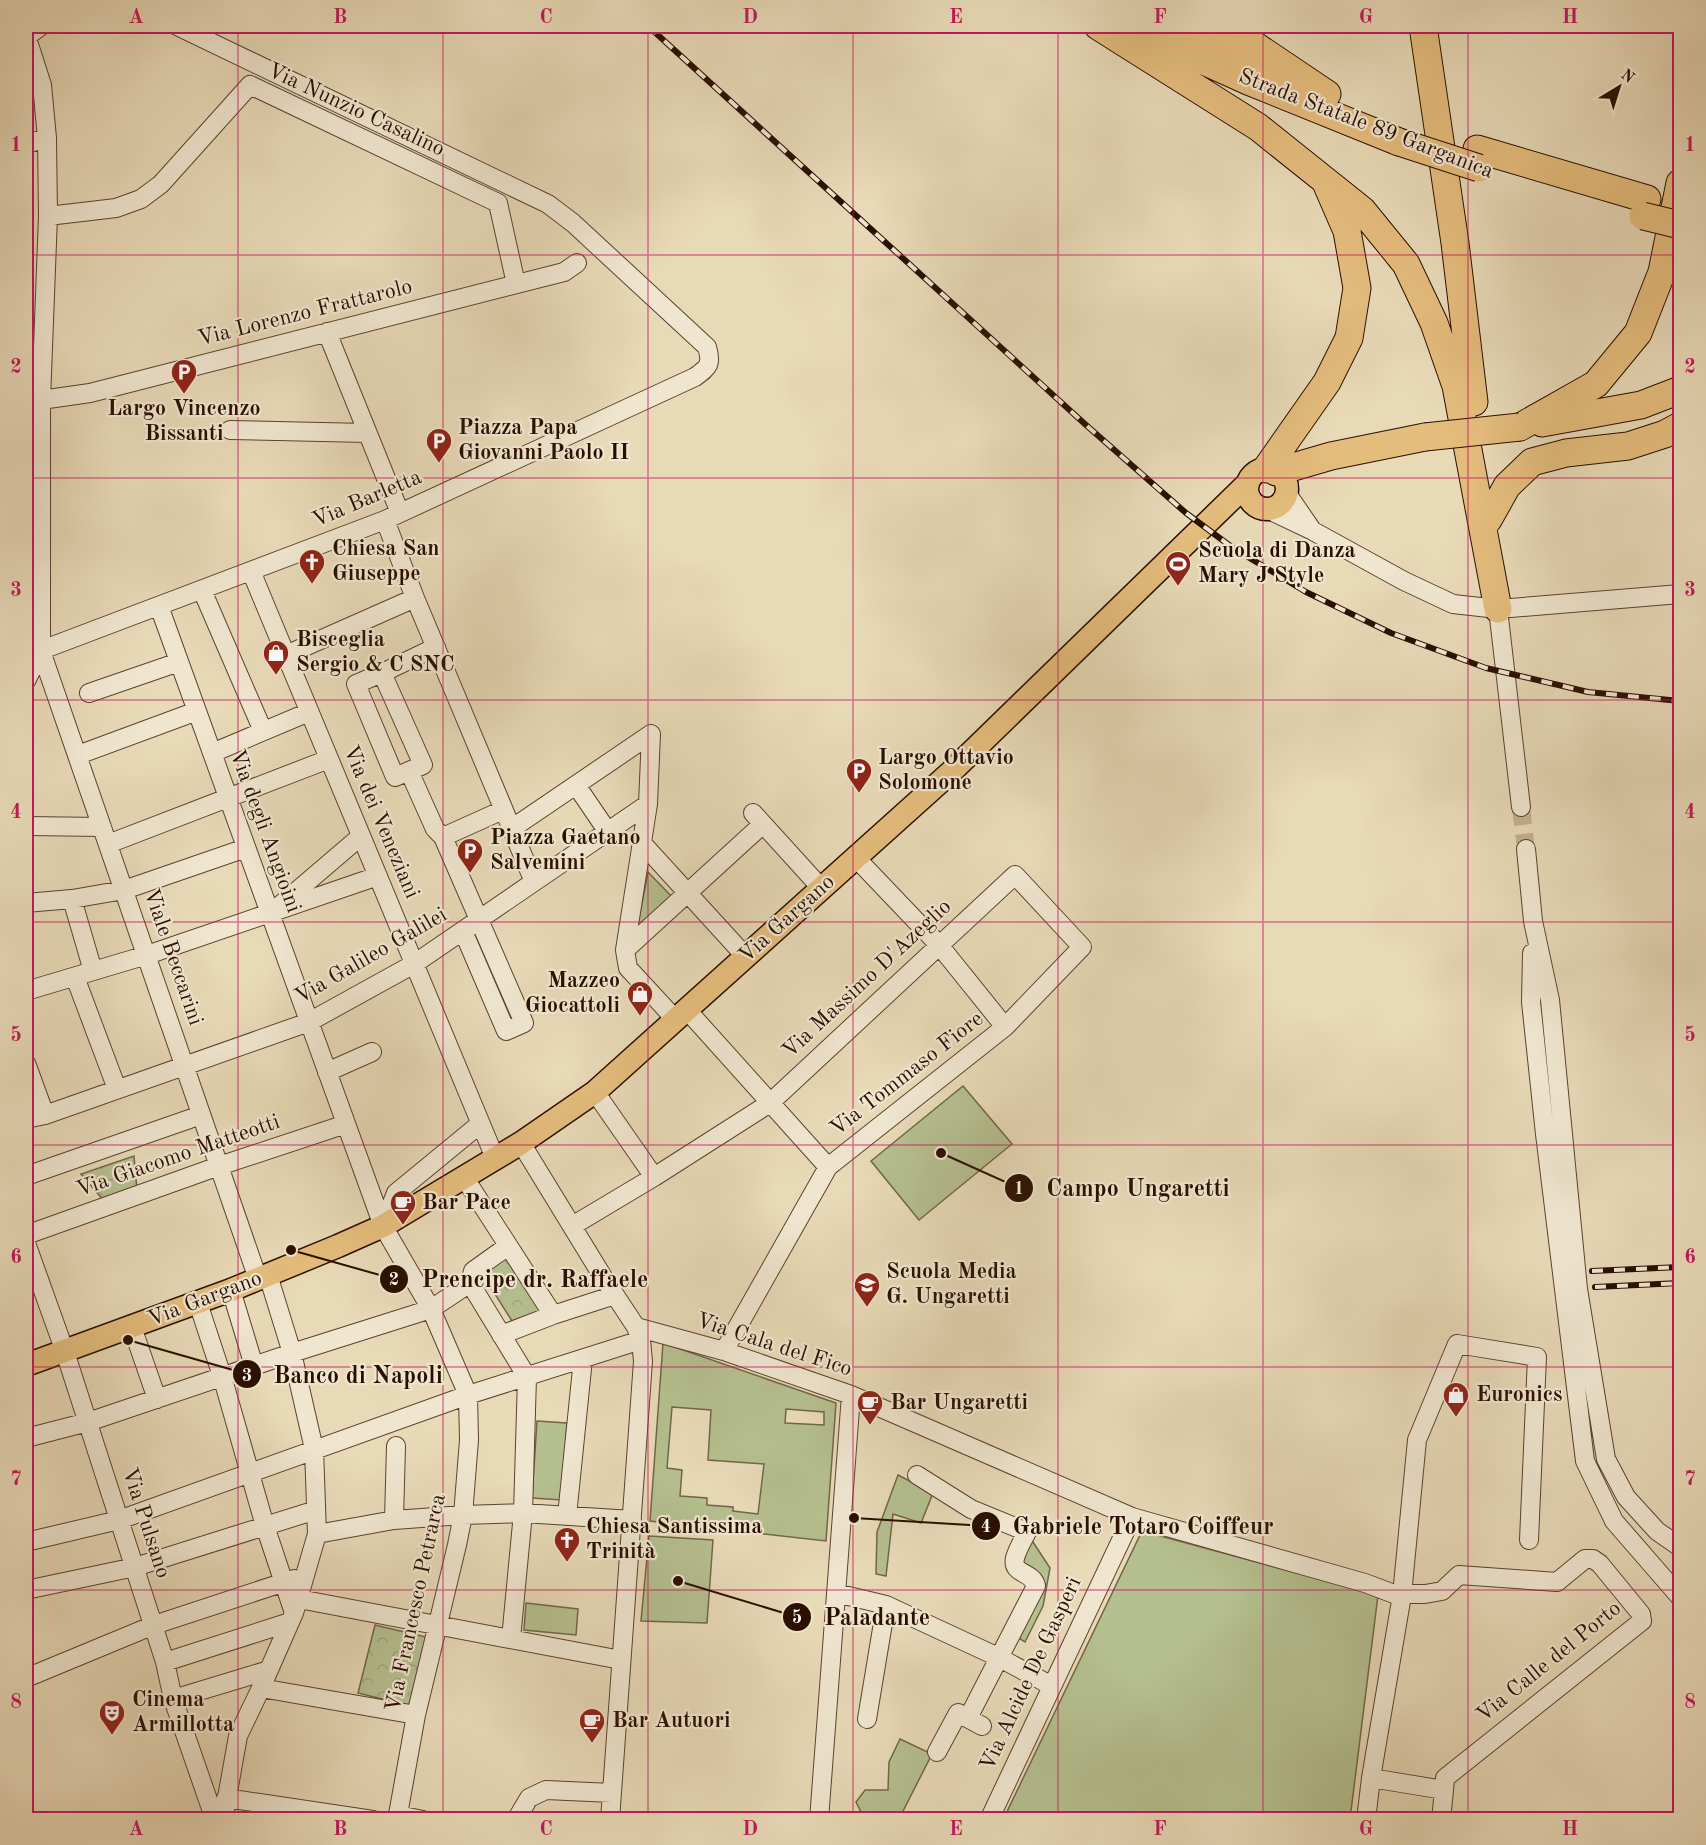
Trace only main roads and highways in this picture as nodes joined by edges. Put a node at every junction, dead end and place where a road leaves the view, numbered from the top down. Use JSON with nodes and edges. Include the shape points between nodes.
{"nodes":[{"id":1,"x":1098,"y":26,"type":"edge"},
{"id":2,"x":1126,"y":26,"type":"edge"},
{"id":3,"x":1170,"y":26,"type":"edge"},
{"id":4,"x":1226,"y":26,"type":"edge"},
{"id":5,"x":1423,"y":26,"type":"edge"},
{"id":6,"x":1327,"y":94,"type":"junction"},
{"id":7,"x":1400,"y":132,"type":"junction"},
{"id":8,"x":1325,"y":182,"type":"junction"},
{"id":9,"x":1680,"y":183,"type":"edge"},
{"id":10,"x":1680,"y":207,"type":"edge"},
{"id":11,"x":1645,"y":208,"type":"junction"},
{"id":12,"x":1680,"y":225,"type":"edge"},
{"id":13,"x":1680,"y":390,"type":"edge"},
{"id":14,"x":1680,"y":426,"type":"edge"},
{"id":15,"x":1520,"y":427,"type":"junction"},
{"id":16,"x":1269,"y":488,"type":"junction"},
{"id":17,"x":1488,"y":520,"type":"junction"},
{"id":18,"x":26,"y":1365,"type":"edge"}],
"edges":[{"from":1,"to":8,"type":"highway","via":[[1258,126]]},
{"from":2,"to":7,"type":"highway","name":"Strada Statale 89 Garganica","via":[[1248,81]]},
{"from":3,"to":6,"type":"highway","name":"Strada Statale 89 Garganica"},
{"from":4,"to":6,"type":"highway"},
{"from":5,"to":17,"type":"highway","via":[[1455,243]]},
{"from":6,"to":7,"type":"highway","name":"Strada Statale 89 Garganica"},
{"from":7,"to":11,"type":"highway","name":"Strada Statale 89 Garganica"},
{"from":8,"to":16,"type":"highway","via":[[1347,231],[1357,288],[1348,338]]},
{"from":8,"to":17,"type":"highway","via":[[1362,210],[1406,264],[1434,323],[1456,386],[1498,609]]},
{"from":9,"to":15,"type":"highway","via":[[1662,272],[1638,333],[1596,384]]},
{"from":10,"to":11,"type":"highway","name":"Strada Statale 89 Garganica"},
{"from":11,"to":12,"type":"highway","name":"Strada Statale 89 Garganica","bridge":true},
{"from":13,"to":15,"type":"highway","via":[[1641,405]]},
{"from":14,"to":17,"type":"highway","via":[[1628,446],[1566,453],[1532,462],[1507,486]]},
{"from":15,"to":16,"type":"highway","bridge":true,"via":[[1425,437],[1319,460]]},
{"from":16,"to":18,"type":"main road","name":"Via Gargano","via":[[1159,570],[951,772],[595,1092],[521,1143],[383,1226],[231,1290]]}]}
